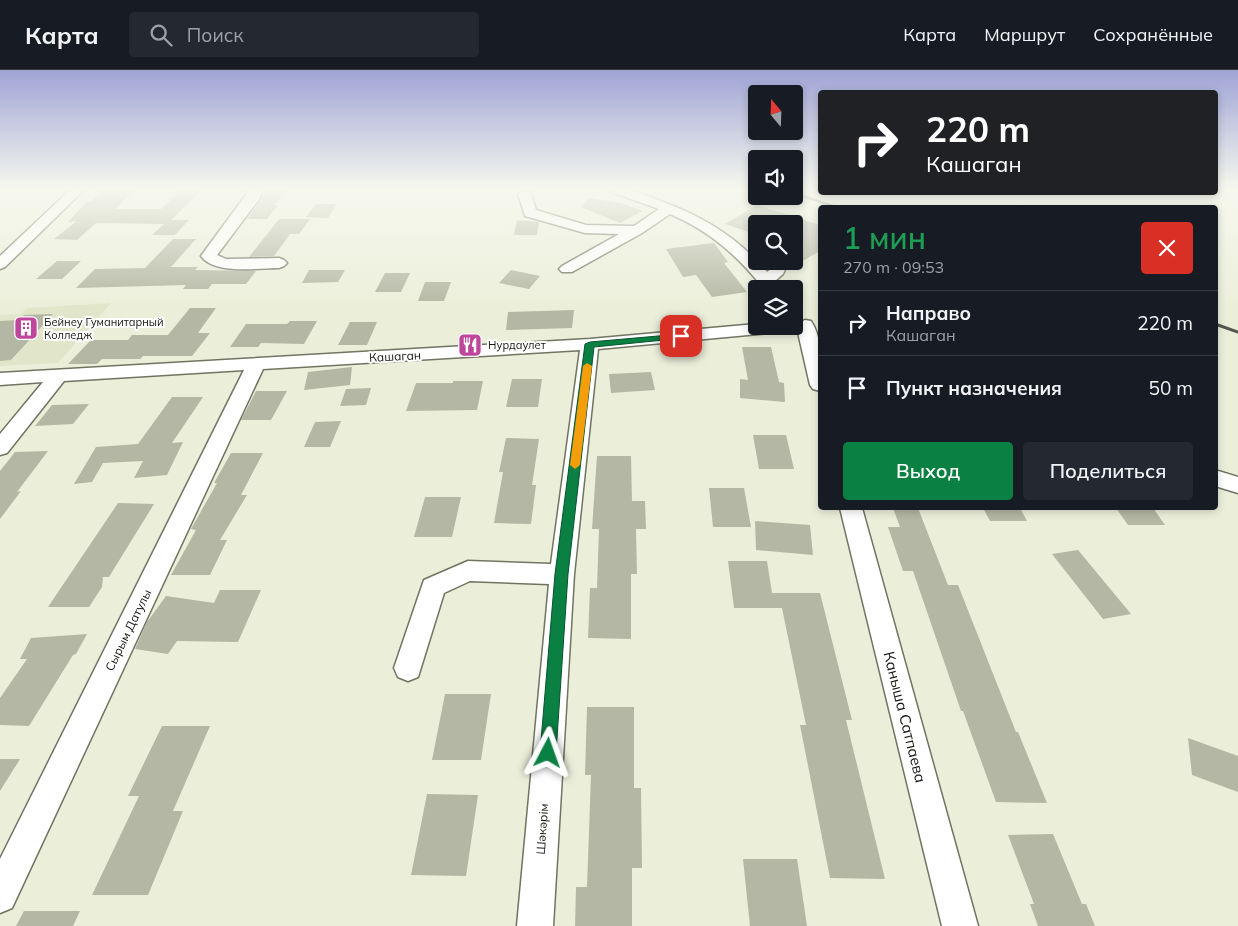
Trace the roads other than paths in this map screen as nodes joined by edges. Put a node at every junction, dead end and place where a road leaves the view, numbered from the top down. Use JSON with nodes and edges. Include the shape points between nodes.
{"nodes":[{"id":1,"x":39,"y":228,"type":"edge"},
{"id":2,"x":230,"y":228,"type":"edge"},
{"id":3,"x":581,"y":228,"type":"edge"},
{"id":4,"x":640,"y":228,"type":"edge"},
{"id":5,"x":708,"y":228,"type":"edge"},
{"id":6,"x":637,"y":230,"type":"junction"},
{"id":7,"x":26,"y":240,"type":"junction"},
{"id":8,"x":0,"y":241,"type":"edge"},
{"id":9,"x":735,"y":247,"type":"junction"},
{"id":10,"x":748,"y":248,"type":"edge"},
{"id":11,"x":279,"y":263,"type":"dead end"},
{"id":12,"x":0,"y":264,"type":"edge"},
{"id":13,"x":566,"y":269,"type":"dead end"},
{"id":14,"x":766,"y":280,"type":"edge"},
{"id":15,"x":803,"y":326,"type":"edge"},
{"id":16,"x":748,"y":327,"type":"edge"},
{"id":17,"x":801,"y":335,"type":"edge"},
{"id":18,"x":818,"y":335,"type":"edge"},
{"id":19,"x":590,"y":344,"type":"junction"},
{"id":20,"x":256,"y":364,"type":"junction"},
{"id":21,"x":58,"y":376,"type":"junction"},
{"id":22,"x":0,"y":379,"type":"edge"},
{"id":23,"x":818,"y":380,"type":"edge"},
{"id":24,"x":0,"y":448,"type":"edge"},
{"id":25,"x":1218,"y":479,"type":"edge"},
{"id":26,"x":1238,"y":485,"type":"edge"},
{"id":27,"x":852,"y":510,"type":"edge"},
{"id":28,"x":562,"y":574,"type":"junction"},
{"id":29,"x":408,"y":668,"type":"dead end"},
{"id":30,"x":0,"y":896,"type":"edge"},
{"id":31,"x":535,"y":926,"type":"edge"},
{"id":32,"x":960,"y":926,"type":"edge"}],
"edges":[{"from":1,"to":7,"type":"street"},
{"from":2,"to":11,"type":"street","via":[[209,256],[217,262]]},
{"from":3,"to":6,"type":"street"},
{"from":4,"to":6,"type":"street"},
{"from":5,"to":9,"type":"street"},
{"from":6,"to":13,"type":"street"},
{"from":7,"to":8,"type":"street"},
{"from":7,"to":12,"type":"street"},
{"from":9,"to":10,"type":"street"},
{"from":9,"to":14,"type":"street"},
{"from":15,"to":18,"type":"street"},
{"from":16,"to":19,"type":"street","name":"Кашаган"},
{"from":17,"to":23,"type":"street"},
{"from":19,"to":20,"type":"street","name":"Кашаган"},
{"from":19,"to":28,"type":"street","name":"Шәкәрім"},
{"from":20,"to":21,"type":"street","name":"Кашаган"},
{"from":20,"to":30,"type":"street","name":"Сырым Датулы"},
{"from":21,"to":22,"type":"street","name":"Кашаган"},
{"from":21,"to":24,"type":"street"},
{"from":25,"to":26,"type":"street"},
{"from":27,"to":32,"type":"street","name":"Каныша Сатпаева"},
{"from":28,"to":29,"type":"street","via":[[468,571],[434,587]]},
{"from":28,"to":31,"type":"street","name":"Шәкәрім"}]}
